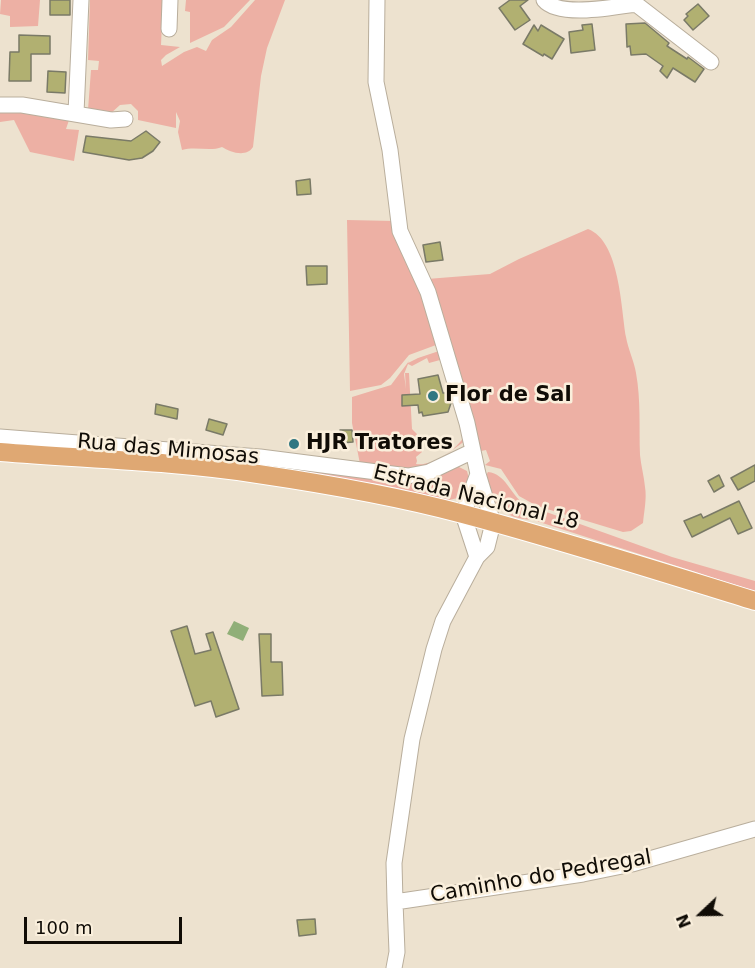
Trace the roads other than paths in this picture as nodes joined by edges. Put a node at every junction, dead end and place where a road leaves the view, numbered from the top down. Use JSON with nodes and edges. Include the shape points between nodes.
{"nodes":[{"id":1,"x":81,"y":0,"type":"edge"},
{"id":2,"x":170,"y":0,"type":"edge"},
{"id":3,"x":376,"y":0,"type":"edge"},
{"id":4,"x":544,"y":0,"type":"edge"},
{"id":5,"x":635,"y":2,"type":"edge"},
{"id":6,"x":169,"y":28,"type":"dead end"},
{"id":7,"x":711,"y":62,"type":"dead end"},
{"id":8,"x":0,"y":105,"type":"edge"},
{"id":9,"x":76,"y":113,"type":"junction"},
{"id":10,"x":125,"y":119,"type":"dead end"},
{"id":11,"x":0,"y":436,"type":"edge"},
{"id":12,"x":473,"y":451,"type":"junction"},
{"id":13,"x":0,"y":452,"type":"edge"},
{"id":14,"x":478,"y":474,"type":"junction"},
{"id":15,"x":463,"y":514,"type":"junction"},
{"id":16,"x":493,"y":523,"type":"junction"},
{"id":17,"x":477,"y":556,"type":"junction"},
{"id":18,"x":755,"y":601,"type":"edge"},
{"id":19,"x":755,"y":829,"type":"edge"},
{"id":20,"x":395,"y":902,"type":"junction"},
{"id":21,"x":394,"y":968,"type":"edge"}],
"edges":[{"from":1,"to":9,"type":"street"},
{"from":2,"to":6,"type":"street"},
{"from":3,"to":12,"type":"street","via":[[376,82],[390,150],[400,231],[428,292]]},
{"from":4,"to":5,"type":"street","via":[[563,10]]},
{"from":5,"to":7,"type":"street"},
{"from":8,"to":9,"type":"street"},
{"from":9,"to":10,"type":"street"},
{"from":11,"to":12,"type":"street","name":"Rua das Mimosas","via":[[260,457],[408,476],[429,472]]},
{"from":12,"to":14,"type":"street"},
{"from":13,"to":15,"type":"main road","name":"Estrada Nacional 18","via":[[257,474]]},
{"from":14,"to":15,"type":"street"},
{"from":14,"to":16,"type":"street"},
{"from":15,"to":16,"type":"main road","name":"Estrada Nacional 18"},
{"from":15,"to":17,"type":"street"},
{"from":16,"to":17,"type":"street","via":[[487,547]]},
{"from":16,"to":18,"type":"main road","name":"Estrada Nacional 18"},
{"from":17,"to":20,"type":"street","via":[[443,621],[412,739],[394,863]]},
{"from":19,"to":20,"type":"street","name":"Caminho do Pedregal","via":[[583,874]]},
{"from":20,"to":21,"type":"street"}]}
